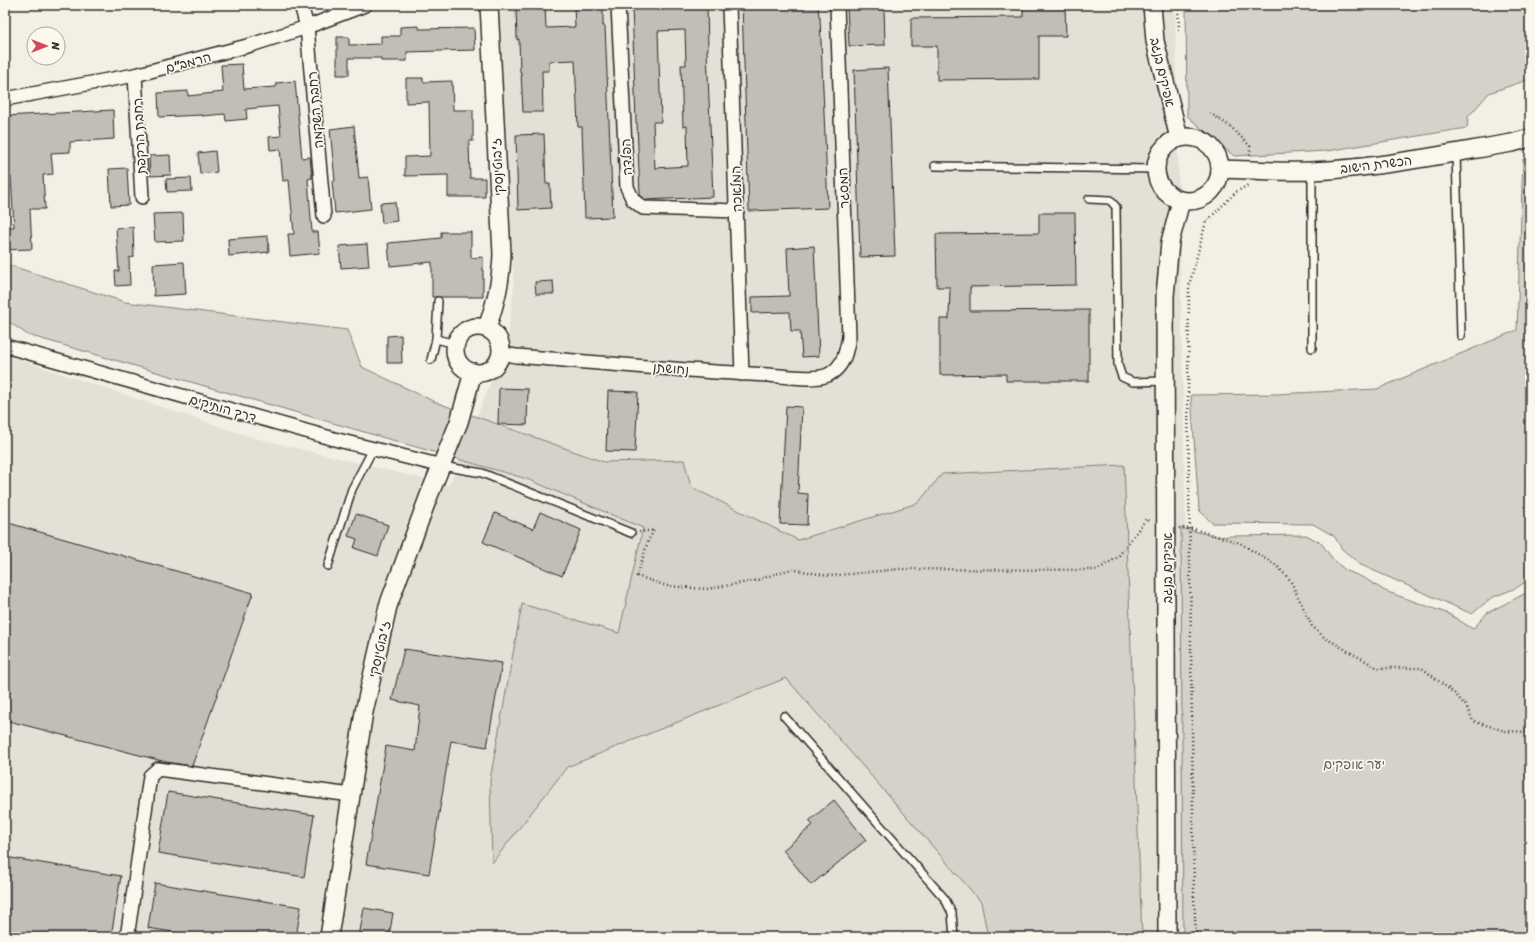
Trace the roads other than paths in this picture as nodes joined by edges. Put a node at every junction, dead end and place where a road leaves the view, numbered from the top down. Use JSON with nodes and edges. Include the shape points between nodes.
{"nodes":[{"id":1,"x":301,"y":5,"type":"edge"},
{"id":2,"x":365,"y":5,"type":"edge"},
{"id":3,"x":489,"y":5,"type":"edge"},
{"id":4,"x":618,"y":5,"type":"edge"},
{"id":5,"x":729,"y":5,"type":"edge"},
{"id":6,"x":837,"y":5,"type":"edge"},
{"id":7,"x":1152,"y":5,"type":"edge"},
{"id":8,"x":307,"y":27,"type":"junction"},
{"id":9,"x":135,"y":76,"type":"junction"},
{"id":10,"x":5,"y":99,"type":"edge"},
{"id":11,"x":1180,"y":138,"type":"junction"},
{"id":12,"x":1530,"y":138,"type":"edge"},
{"id":13,"x":1456,"y":152,"type":"junction"},
{"id":14,"x":935,"y":166,"type":"dead end"},
{"id":15,"x":1155,"y":169,"type":"junction"},
{"id":16,"x":1220,"y":169,"type":"junction"},
{"id":17,"x":1312,"y":171,"type":"junction"},
{"id":18,"x":142,"y":197,"type":"dead end"},
{"id":19,"x":1089,"y":198,"type":"dead end"},
{"id":20,"x":1182,"y":201,"type":"junction"},
{"id":21,"x":737,"y":211,"type":"junction"},
{"id":22,"x":324,"y":216,"type":"dead end"},
{"id":23,"x":438,"y":301,"type":"dead end"},
{"id":24,"x":486,"y":328,"type":"junction"},
{"id":25,"x":1461,"y":336,"type":"dead end"},
{"id":26,"x":436,"y":339,"type":"junction"},
{"id":27,"x":456,"y":344,"type":"junction"},
{"id":28,"x":5,"y":346,"type":"edge"},
{"id":29,"x":1312,"y":348,"type":"dead end"},
{"id":30,"x":501,"y":353,"type":"junction"},
{"id":31,"x":431,"y":360,"type":"dead end"},
{"id":32,"x":838,"y":368,"type":"joint"},
{"id":33,"x":474,"y":372,"type":"junction"},
{"id":34,"x":742,"y":374,"type":"junction"},
{"id":35,"x":1166,"y":380,"type":"junction"},
{"id":36,"x":373,"y":449,"type":"junction"},
{"id":37,"x":442,"y":466,"type":"junction"},
{"id":38,"x":631,"y":533,"type":"road end"},
{"id":39,"x":328,"y":566,"type":"dead end"},
{"id":40,"x":784,"y":716,"type":"dead end"},
{"id":41,"x":351,"y":796,"type":"junction"},
{"id":42,"x":131,"y":937,"type":"edge"},
{"id":43,"x":329,"y":937,"type":"edge"},
{"id":44,"x":954,"y":937,"type":"edge"},
{"id":45,"x":1167,"y":937,"type":"edge"}],
"edges":[{"from":1,"to":8,"type":"street","name":"רחבת השקמה"},
{"from":2,"to":8,"type":"street","name":"הרמב\"ם"},
{"from":3,"to":24,"type":"street","name":"ז'בוטינסקי","via":[[502,254],[496,302]]},
{"from":4,"to":21,"type":"street","name":"הפלדה","via":[[627,187],[633,200],[643,208]]},
{"from":5,"to":21,"type":"street","name":"המלאכה"},
{"from":6,"to":32,"type":"street","name":"המסגר","via":[[849,337],[846,356]]},
{"from":7,"to":11,"type":"street","name":"אפיקים בנגב","via":[[1155,42]]},
{"from":8,"to":9,"type":"street","name":"הרמב\"ם"},
{"from":8,"to":22,"type":"street","name":"רחבת השקמה"},
{"from":9,"to":10,"type":"street","name":"הרמב\"ם"},
{"from":9,"to":18,"type":"street","name":"רחבת הרקפת"},
{"from":11,"to":15,"type":"street","via":[[1170,142],[1161,151]]},
{"from":11,"to":16,"type":"street","via":[[1194,137],[1206,142],[1215,151]]},
{"from":12,"to":13,"type":"street","name":"הכשרת הישוב"},
{"from":13,"to":17,"type":"street","name":"הכשרת הישוב","via":[[1369,166]]},
{"from":13,"to":25,"type":"lane"},
{"from":14,"to":15,"type":"lane"},
{"from":15,"to":20,"type":"street","via":[[1158,181],[1165,192]]},
{"from":16,"to":17,"type":"street","name":"הכשרת הישוב"},
{"from":16,"to":20,"type":"street","via":[[1218,181],[1211,192],[1194,201]]},
{"from":17,"to":29,"type":"lane"},
{"from":19,"to":35,"type":"lane","via":[[1110,200],[1116,207],[1118,365],[1122,377],[1133,382]]},
{"from":20,"to":35,"type":"street","name":"אפיקים בנגב","via":[[1170,242],[1165,296]]},
{"from":21,"to":34,"type":"street","name":"המלאכה"},
{"from":23,"to":26,"type":"lane"},
{"from":24,"to":27,"type":"street","via":[[471,327],[464,331]]},
{"from":24,"to":30,"type":"street","via":[[497,335]]},
{"from":26,"to":27,"type":"lane"},
{"from":26,"to":31,"type":"lane"},
{"from":27,"to":33,"type":"street","via":[[455,351],[461,365],[466,370]]},
{"from":28,"to":36,"type":"street","name":"דרך הותיקים"},
{"from":30,"to":33,"type":"street","via":[[491,369],[486,372]]},
{"from":30,"to":34,"type":"street","name":"נחושתן"},
{"from":32,"to":34,"type":"street","name":"נחושתן","via":[[828,375],[814,378]]},
{"from":33,"to":37,"type":"street","name":"ז'בוטינסקי"},
{"from":35,"to":45,"type":"street","name":"אפיקים בנגב"},
{"from":36,"to":37,"type":"street","name":"דרך הותיקים"},
{"from":36,"to":39,"type":"lane","via":[[352,489]]},
{"from":37,"to":38,"type":"lane","via":[[482,473]]},
{"from":37,"to":41,"type":"street","name":"ז'בוטינסקי","via":[[388,606],[364,712]]},
{"from":40,"to":44,"type":"lane","via":[[944,899],[952,913]]},
{"from":41,"to":42,"type":"street","via":[[158,770],[150,776],[128,931]]},
{"from":41,"to":43,"type":"street","name":"ז'בוטינסקי"}]}
